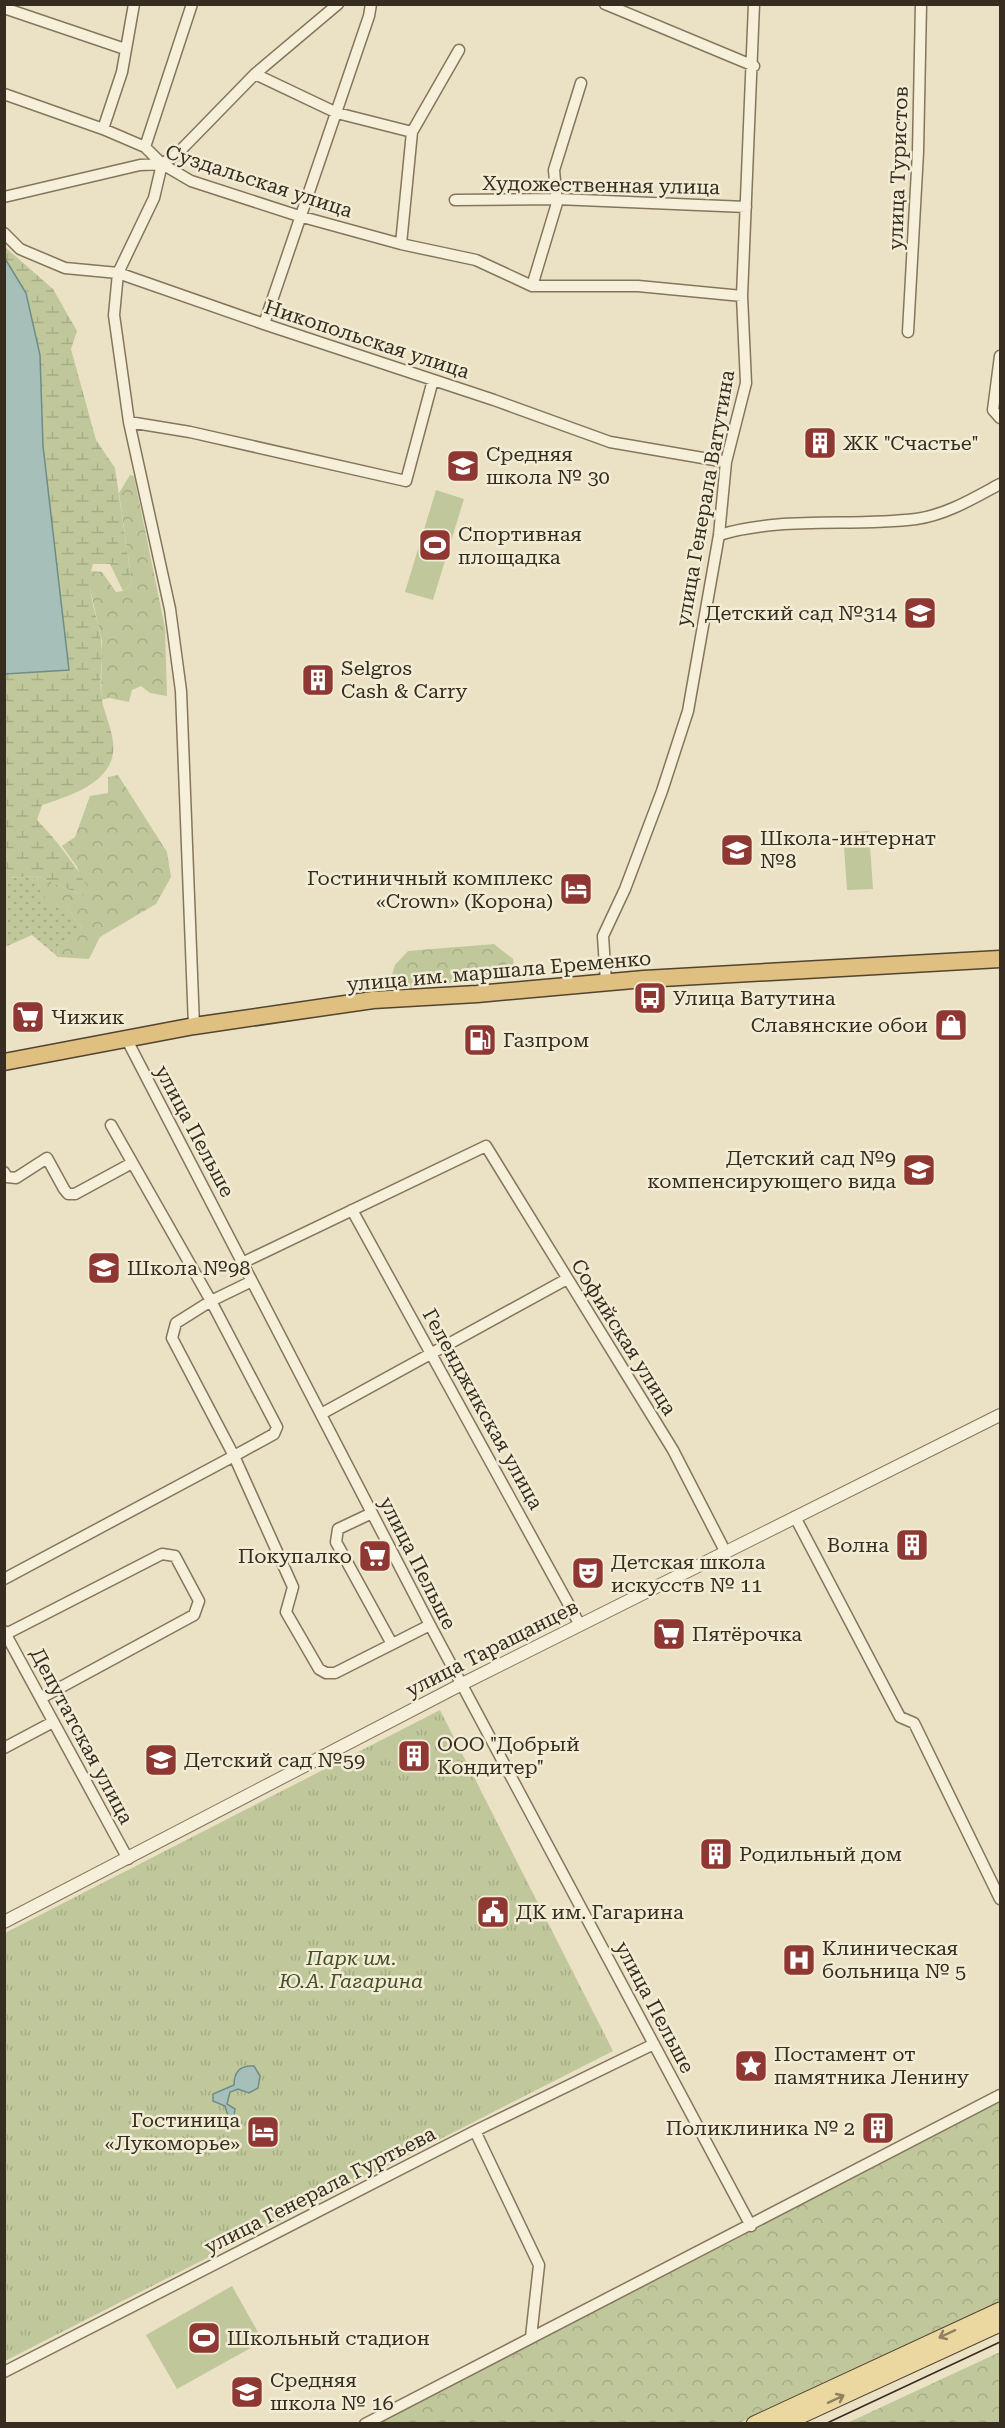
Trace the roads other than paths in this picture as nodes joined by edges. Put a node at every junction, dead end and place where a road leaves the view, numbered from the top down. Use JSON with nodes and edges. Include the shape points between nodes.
{"nodes":[{"id":1,"x":134,"y":4,"type":"edge"},
{"id":2,"x":192,"y":4,"type":"edge"},
{"id":3,"x":338,"y":4,"type":"edge"},
{"id":4,"x":371,"y":4,"type":"edge"},
{"id":5,"x":605,"y":4,"type":"edge"},
{"id":6,"x":754,"y":4,"type":"edge"},
{"id":7,"x":921,"y":4,"type":"edge"},
{"id":8,"x":4,"y":8,"type":"edge"},
{"id":9,"x":125,"y":49,"type":"junction"},
{"id":10,"x":459,"y":50,"type":"dead end"},
{"id":11,"x":754,"y":66,"type":"junction"},
{"id":12,"x":255,"y":74,"type":"junction"},
{"id":13,"x":581,"y":83,"type":"dead end"},
{"id":14,"x":4,"y":94,"type":"edge"},
{"id":15,"x":337,"y":113,"type":"junction"},
{"id":16,"x":103,"y":129,"type":"junction"},
{"id":17,"x":412,"y":132,"type":"junction"},
{"id":18,"x":145,"y":147,"type":"junction"},
{"id":19,"x":162,"y":164,"type":"junction"},
{"id":20,"x":4,"y":197,"type":"edge"},
{"id":21,"x":557,"y":198,"type":"junction"},
{"id":22,"x":455,"y":200,"type":"dead end"},
{"id":23,"x":746,"y":207,"type":"junction"},
{"id":24,"x":299,"y":216,"type":"junction"},
{"id":25,"x":4,"y":233,"type":"edge"},
{"id":26,"x":401,"y":244,"type":"junction"},
{"id":27,"x":118,"y":273,"type":"junction"},
{"id":28,"x":532,"y":286,"type":"junction"},
{"id":29,"x":742,"y":296,"type":"junction"},
{"id":30,"x":264,"y":324,"type":"junction"},
{"id":31,"x":908,"y":332,"type":"dead end"},
{"id":32,"x":1000,"y":356,"type":"edge"},
{"id":33,"x":433,"y":380,"type":"junction"},
{"id":34,"x":1000,"y":418,"type":"edge"},
{"id":35,"x":129,"y":422,"type":"junction"},
{"id":36,"x":726,"y":462,"type":"junction"},
{"id":37,"x":1000,"y":484,"type":"edge"},
{"id":38,"x":719,"y":535,"type":"junction"},
{"id":39,"x":1000,"y":959,"type":"edge"},
{"id":40,"x":606,"y":982,"type":"junction"},
{"id":41,"x":194,"y":1026,"type":"junction"},
{"id":42,"x":127,"y":1040,"type":"junction"},
{"id":43,"x":4,"y":1062,"type":"edge"},
{"id":44,"x":111,"y":1125,"type":"dead end"},
{"id":45,"x":132,"y":1162,"type":"junction"},
{"id":46,"x":4,"y":1172,"type":"edge"},
{"id":47,"x":352,"y":1210,"type":"junction"},
{"id":48,"x":244,"y":1262,"type":"junction"},
{"id":49,"x":251,"y":1278,"type":"junction"},
{"id":50,"x":567,"y":1279,"type":"junction"},
{"id":51,"x":211,"y":1301,"type":"junction"},
{"id":52,"x":433,"y":1354,"type":"junction"},
{"id":53,"x":321,"y":1414,"type":"junction"},
{"id":54,"x":1000,"y":1415,"type":"edge"},
{"id":55,"x":234,"y":1456,"type":"junction"},
{"id":56,"x":372,"y":1513,"type":"junction"},
{"id":57,"x":795,"y":1517,"type":"junction"},
{"id":58,"x":725,"y":1551,"type":"junction"},
{"id":59,"x":4,"y":1579,"type":"edge"},
{"id":60,"x":430,"y":1625,"type":"junction"},
{"id":61,"x":580,"y":1625,"type":"junction"},
{"id":62,"x":5,"y":1633,"type":"edge"},
{"id":63,"x":392,"y":1644,"type":"junction"},
{"id":64,"x":462,"y":1684,"type":"junction"},
{"id":65,"x":41,"y":1698,"type":"junction"},
{"id":66,"x":53,"y":1722,"type":"junction"},
{"id":67,"x":4,"y":1748,"type":"edge"},
{"id":68,"x":128,"y":1859,"type":"junction"},
{"id":69,"x":1000,"y":1899,"type":"edge"},
{"id":70,"x":4,"y":1922,"type":"edge"},
{"id":71,"x":654,"y":2044,"type":"junction"},
{"id":72,"x":1000,"y":2095,"type":"edge"},
{"id":73,"x":475,"y":2131,"type":"junction"},
{"id":74,"x":751,"y":2226,"type":"junction"},
{"id":75,"x":1000,"y":2310,"type":"edge"},
{"id":76,"x":1000,"y":2324,"type":"edge"},
{"id":77,"x":531,"y":2337,"type":"junction"},
{"id":78,"x":4,"y":2372,"type":"edge"},
{"id":79,"x":365,"y":2424,"type":"edge"},
{"id":80,"x":754,"y":2424,"type":"edge"},
{"id":81,"x":783,"y":2424,"type":"edge"}],
"edges":[{"from":1,"to":9,"type":"street"},
{"from":2,"to":18,"type":"street"},
{"from":3,"to":12,"type":"street"},
{"from":4,"to":15,"type":"street"},
{"from":5,"to":11,"type":"street"},
{"from":6,"to":11,"type":"street","name":"улица Генерала Ватутина"},
{"from":7,"to":31,"type":"street","name":"улица Туристов"},
{"from":8,"to":9,"type":"street"},
{"from":9,"to":16,"type":"street","via":[[122,72]]},
{"from":10,"to":17,"type":"street"},
{"from":11,"to":23,"type":"street","name":"улица Генерала Ватутина"},
{"from":12,"to":15,"type":"street"},
{"from":12,"to":19,"type":"street","via":[[177,154]]},
{"from":13,"to":21,"type":"street","via":[[554,170]]},
{"from":14,"to":16,"type":"street"},
{"from":15,"to":17,"type":"street"},
{"from":15,"to":24,"type":"street"},
{"from":16,"to":18,"type":"street"},
{"from":17,"to":26,"type":"street"},
{"from":18,"to":19,"type":"street"},
{"from":19,"to":20,"type":"street","name":"Суздальская улица","via":[[140,165]]},
{"from":19,"to":24,"type":"street","name":"Суздальская улица","via":[[191,181]]},
{"from":19,"to":27,"type":"street","via":[[154,198]]},
{"from":21,"to":22,"type":"street","name":"Художественная улица"},
{"from":21,"to":23,"type":"street","name":"Художественная улица"},
{"from":21,"to":28,"type":"street"},
{"from":23,"to":29,"type":"street","name":"улица Генерала Ватутина"},
{"from":24,"to":26,"type":"street","name":"Суздальская улица"},
{"from":24,"to":30,"type":"street"},
{"from":25,"to":27,"type":"street","name":"Никопольская улица","via":[[20,249],[65,268]]},
{"from":26,"to":28,"type":"street","name":"Суздальская улица","via":[[476,260]]},
{"from":27,"to":30,"type":"street","name":"Никопольская улица"},
{"from":27,"to":35,"type":"street","via":[[114,315]]},
{"from":28,"to":29,"type":"street","via":[[638,286]]},
{"from":29,"to":36,"type":"street","name":"улица Генерала Ватутина","via":[[746,383]]},
{"from":30,"to":33,"type":"street","name":"Никопольская улица"},
{"from":32,"to":34,"type":"street","via":[[993,410]]},
{"from":33,"to":35,"type":"street","via":[[406,481]]},
{"from":33,"to":36,"type":"street","name":"Никопольская улица","via":[[609,442]]},
{"from":35,"to":41,"type":"street","via":[[170,609],[181,691]]},
{"from":36,"to":38,"type":"street","name":"улица Генерала Ватутина"},
{"from":37,"to":38,"type":"street","via":[[959,507],[917,519],[749,526]]},
{"from":38,"to":40,"type":"street","name":"улица Генерала Ватутина","via":[[688,711],[633,869],[603,936]]},
{"from":39,"to":40,"type":"highway","name":"улица им. маршала Еременко"},
{"from":40,"to":41,"type":"highway","name":"улица им. маршала Еременко","via":[[373,1000]]},
{"from":41,"to":42,"type":"highway","name":"улица им. маршала Еременко"},
{"from":42,"to":43,"type":"highway","name":"улица им. маршала Еременко"},
{"from":42,"to":48,"type":"street","name":"улица Пельше"},
{"from":44,"to":45,"type":"street"},
{"from":45,"to":46,"type":"street","via":[[75,1194],[64,1189],[47,1158],[16,1178],[7,1177]]},
{"from":45,"to":51,"type":"street"},
{"from":47,"to":48,"type":"street"},
{"from":47,"to":50,"type":"street","name":"Софийская улица","via":[[486,1146]]},
{"from":47,"to":52,"type":"street","name":"Геленджикская улица"},
{"from":48,"to":49,"type":"street","name":"улица Пельше"},
{"from":49,"to":51,"type":"street"},
{"from":49,"to":53,"type":"street","name":"улица Пельше"},
{"from":50,"to":52,"type":"street"},
{"from":50,"to":58,"type":"street","name":"Софийская улица","via":[[673,1450]]},
{"from":51,"to":55,"type":"street","via":[[176,1323],[172,1338]]},
{"from":51,"to":55,"type":"street","via":[[277,1427],[274,1434]]},
{"from":52,"to":53,"type":"street"},
{"from":52,"to":61,"type":"street","name":"Геленджикская улица"},
{"from":53,"to":56,"type":"street","name":"улица Пельше"},
{"from":54,"to":57,"type":"street","name":"улица Таращанцев"},
{"from":55,"to":59,"type":"street"},
{"from":55,"to":63,"type":"street","via":[[293,1587],[286,1612],[319,1668],[335,1673]]},
{"from":56,"to":60,"type":"street","name":"улица Пельше"},
{"from":56,"to":63,"type":"street","via":[[338,1529],[335,1536]]},
{"from":57,"to":58,"type":"street","name":"улица Таращанцев"},
{"from":57,"to":69,"type":"street","via":[[900,1717],[914,1723]]},
{"from":58,"to":61,"type":"street","name":"улица Таращанцев"},
{"from":60,"to":63,"type":"street"},
{"from":60,"to":64,"type":"street","name":"улица Пельше"},
{"from":61,"to":64,"type":"street","name":"улица Таращанцев"},
{"from":62,"to":65,"type":"street","name":"Депутатская улица"},
{"from":62,"to":65,"type":"street","via":[[162,1554],[174,1556],[200,1601],[194,1615]]},
{"from":64,"to":68,"type":"street","name":"улица Таращанцев"},
{"from":64,"to":71,"type":"street","name":"улица Пельше"},
{"from":65,"to":66,"type":"street","name":"Депутатская улица"},
{"from":66,"to":67,"type":"street"},
{"from":66,"to":68,"type":"street","name":"Депутатская улица"},
{"from":68,"to":70,"type":"street","name":"улица Таращанцев"},
{"from":71,"to":73,"type":"street","name":"улица Генерала Гуртьева"},
{"from":71,"to":74,"type":"street","name":"улица Пельше"},
{"from":72,"to":74,"type":"street"},
{"from":73,"to":77,"type":"street","via":[[538,2265]]},
{"from":73,"to":78,"type":"street","name":"улица Генерала Гуртьева"},
{"from":74,"to":77,"type":"street"},
{"from":75,"to":80,"type":"main road","one_way":true},
{"from":81,"to":76,"type":"main road","one_way":true},
{"from":77,"to":79,"type":"street"}]}
